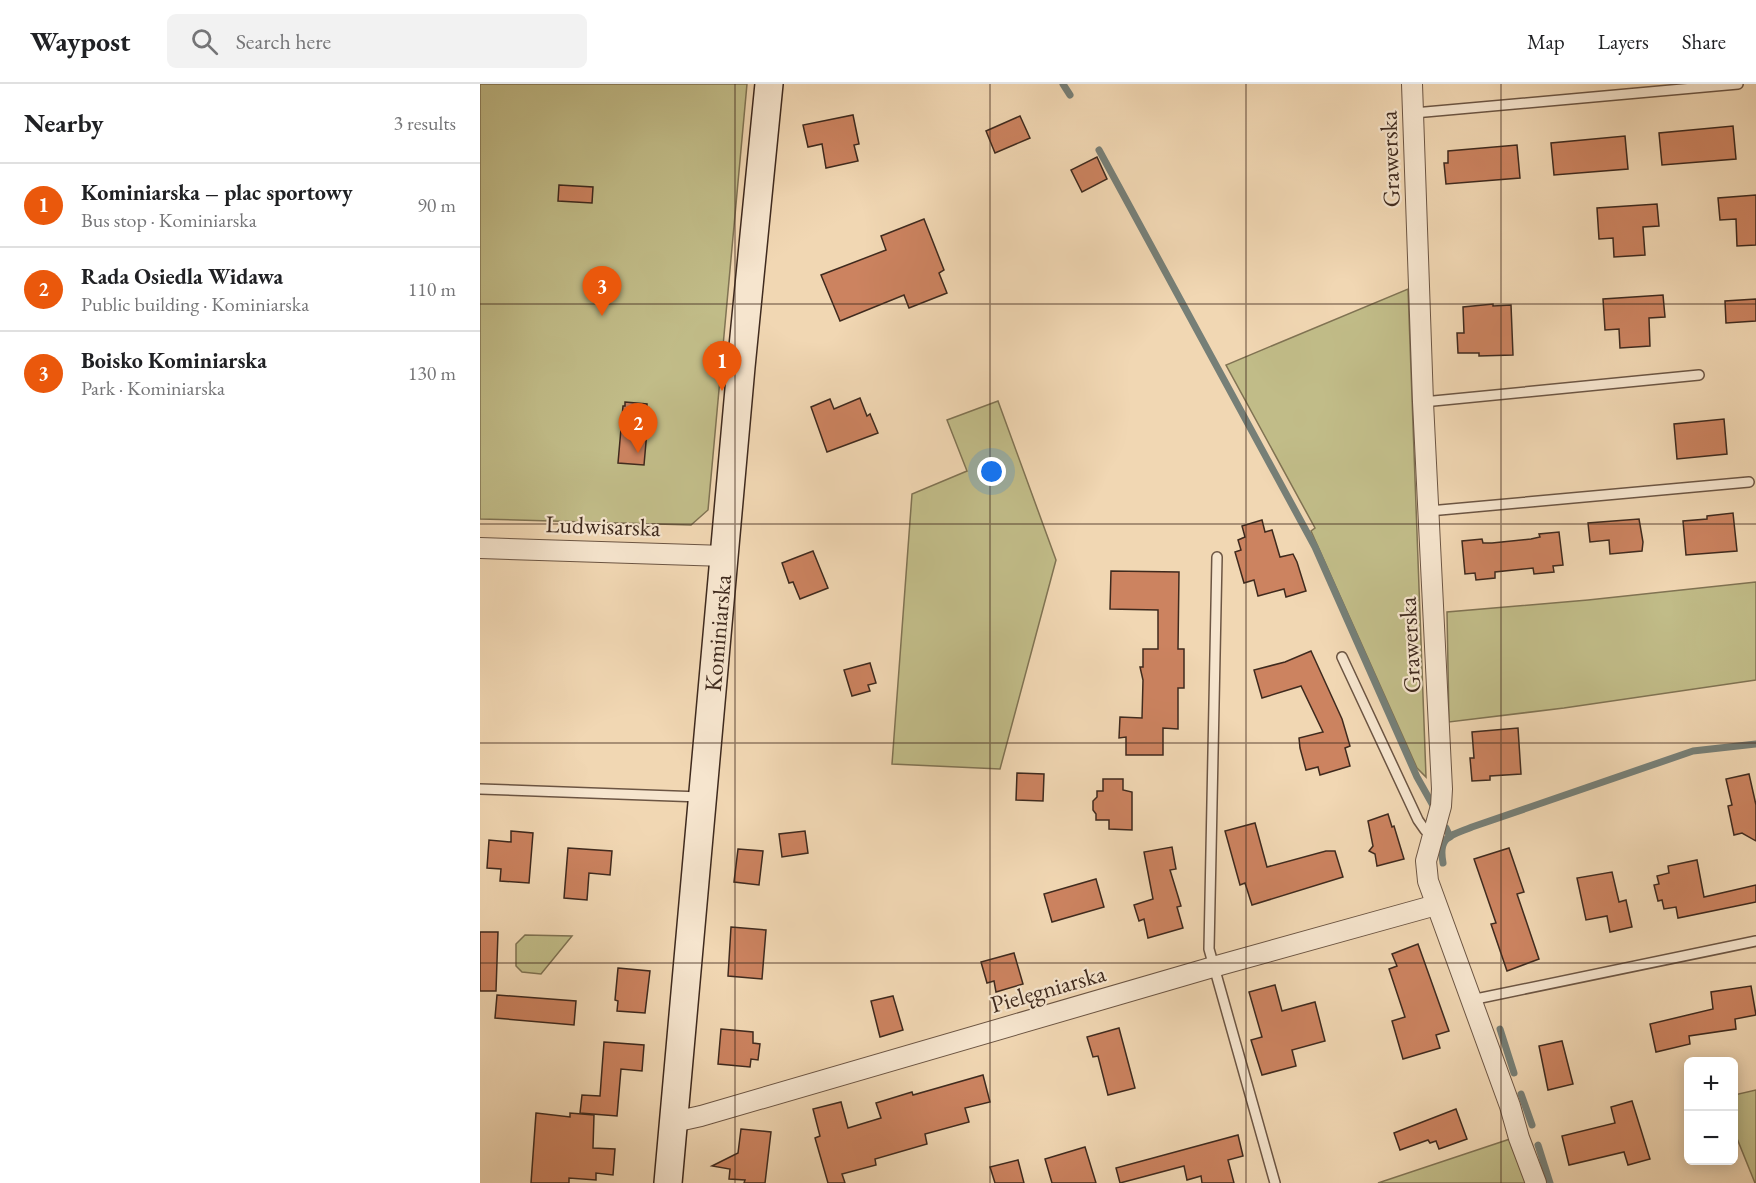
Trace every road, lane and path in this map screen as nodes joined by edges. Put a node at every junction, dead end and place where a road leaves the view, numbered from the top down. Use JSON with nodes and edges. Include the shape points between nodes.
{"nodes":[{"id":1,"x":769,"y":84,"type":"edge"},
{"id":2,"x":1412,"y":84,"type":"edge"},
{"id":3,"x":1738,"y":84,"type":"edge"},
{"id":4,"x":1414,"y":113,"type":"junction"},
{"id":5,"x":1699,"y":375,"type":"dead end"},
{"id":6,"x":1423,"y":402,"type":"junction"},
{"id":7,"x":1749,"y":482,"type":"dead end"},
{"id":8,"x":1430,"y":511,"type":"junction"},
{"id":9,"x":480,"y":548,"type":"edge"},
{"id":10,"x":725,"y":556,"type":"junction"},
{"id":11,"x":1217,"y":557,"type":"dead end"},
{"id":12,"x":1342,"y":657,"type":"dead end"},
{"id":13,"x":480,"y":789,"type":"edge"},
{"id":14,"x":704,"y":797,"type":"junction"},
{"id":15,"x":1432,"y":836,"type":"junction"},
{"id":16,"x":1436,"y":905,"type":"junction"},
{"id":17,"x":1756,"y":941,"type":"edge"},
{"id":18,"x":1214,"y":967,"type":"junction"},
{"id":19,"x":1472,"y":1000,"type":"junction"},
{"id":20,"x":674,"y":1122,"type":"junction"},
{"id":21,"x":668,"y":1183,"type":"edge"},
{"id":22,"x":1275,"y":1183,"type":"edge"},
{"id":23,"x":1536,"y":1183,"type":"edge"}],
"edges":[{"from":1,"to":10,"type":"street","name":"Kominiarska"},
{"from":2,"to":4,"type":"street","name":"Grawerska"},
{"from":3,"to":4,"type":"lane"},
{"from":4,"to":6,"type":"street","name":"Grawerska"},
{"from":5,"to":6,"type":"lane"},
{"from":6,"to":8,"type":"street","name":"Grawerska"},
{"from":7,"to":8,"type":"lane"},
{"from":8,"to":15,"type":"street","name":"Grawerska","via":[[1442,789]]},
{"from":9,"to":10,"type":"street","name":"Ludwisarska"},
{"from":10,"to":14,"type":"street","name":"Kominiarska"},
{"from":11,"to":18,"type":"lane","via":[[1209,949]]},
{"from":12,"to":15,"type":"lane","via":[[1418,820]]},
{"from":13,"to":14,"type":"lane"},
{"from":14,"to":20,"type":"street","name":"Kominiarska"},
{"from":15,"to":16,"type":"street","name":"Grawerska","via":[[1426,870]]},
{"from":16,"to":18,"type":"street","name":"Pielęgniarska"},
{"from":16,"to":19,"type":"street","name":"Grawerska"},
{"from":17,"to":19,"type":"lane"},
{"from":18,"to":20,"type":"street","name":"Pielęgniarska"},
{"from":18,"to":22,"type":"lane"},
{"from":19,"to":23,"type":"street","name":"Grawerska"},
{"from":20,"to":21,"type":"street","name":"Kominiarska"}]}
